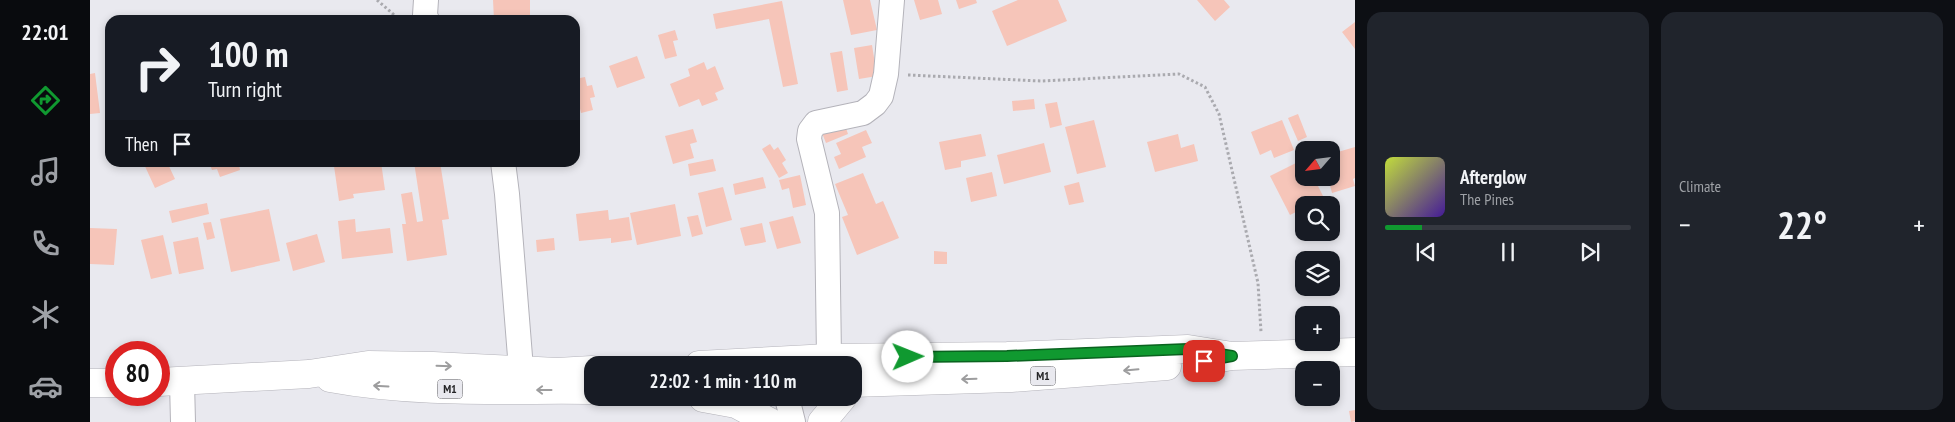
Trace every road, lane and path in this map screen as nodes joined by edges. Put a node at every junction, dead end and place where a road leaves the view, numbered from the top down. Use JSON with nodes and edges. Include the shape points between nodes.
{"nodes":[{"id":1,"x":377,"y":0,"type":"edge"},
{"id":2,"x":426,"y":0,"type":"edge"},
{"id":3,"x":892,"y":0,"type":"edge"},
{"id":4,"x":394,"y":15,"type":"edge"},
{"id":5,"x":425,"y":15,"type":"edge"},
{"id":6,"x":886,"y":74,"type":"junction"},
{"id":7,"x":504,"y":167,"type":"edge"},
{"id":8,"x":1355,"y":352,"type":"edge"},
{"id":9,"x":1262,"y":355,"type":"junction"},
{"id":10,"x":828,"y":356,"type":"edge"},
{"id":11,"x":1232,"y":356,"type":"junction"},
{"id":12,"x":862,"y":358,"type":"edge"},
{"id":13,"x":521,"y":369,"type":"junction"},
{"id":14,"x":584,"y":370,"type":"edge"},
{"id":15,"x":309,"y":374,"type":"junction"},
{"id":16,"x":170,"y":382,"type":"edge"},
{"id":17,"x":90,"y":383,"type":"edge"},
{"id":18,"x":105,"y":383,"type":"edge"},
{"id":19,"x":862,"y":387,"type":"edge"},
{"id":20,"x":584,"y":390,"type":"edge"},
{"id":21,"x":740,"y":406,"type":"edge"},
{"id":22,"x":789,"y":406,"type":"edge"},
{"id":23,"x":836,"y":406,"type":"edge"},
{"id":24,"x":183,"y":422,"type":"edge"},
{"id":25,"x":770,"y":422,"type":"edge"},
{"id":26,"x":793,"y":422,"type":"edge"},
{"id":27,"x":822,"y":422,"type":"edge"}],
"edges":[{"from":1,"to":4,"type":"path"},
{"from":2,"to":5,"type":"street"},
{"from":3,"to":6,"type":"street"},
{"from":6,"to":9,"type":"path","via":[[1041,81],[1179,74],[1205,87],[1219,114],[1258,284]]},
{"from":6,"to":10,"type":"street","via":[[881,96],[875,104],[863,113],[816,123],[810,131],[809,139],[827,213]]},
{"from":7,"to":13,"type":"street"},
{"from":8,"to":9,"type":"highway","number":"M1"},
{"from":9,"to":11,"type":"highway","number":"M1"},
{"from":11,"to":12,"type":"highway","number":"M1","via":[[1188,349]]},
{"from":11,"to":19,"type":"highway","number":"M1","one_way":true,"via":[[1190,364],[1115,371]]},
{"from":13,"to":14,"type":"highway","number":"M1"},
{"from":15,"to":13,"type":"highway","number":"M1","one_way":true,"via":[[368,365]]},
{"from":15,"to":16,"type":"highway","number":"M1"},
{"from":20,"to":15,"type":"highway","number":"M1","one_way":true,"via":[[378,386]]},
{"from":16,"to":24,"type":"street"},
{"from":17,"to":18,"type":"highway"},
{"from":21,"to":25,"type":"highway"},
{"from":22,"to":26,"type":"street"},
{"from":23,"to":27,"type":"highway"}]}
